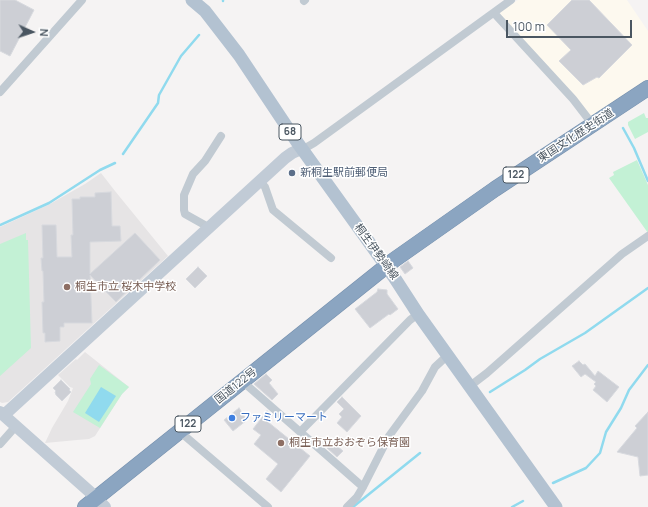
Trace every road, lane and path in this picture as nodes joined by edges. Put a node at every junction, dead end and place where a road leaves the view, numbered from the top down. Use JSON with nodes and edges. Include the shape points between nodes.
{"nodes":[{"id":1,"x":82,"y":0,"type":"edge"},
{"id":2,"x":192,"y":0,"type":"edge"},
{"id":3,"x":511,"y":0,"type":"edge"},
{"id":4,"x":494,"y":13,"type":"junction"},
{"id":5,"x":648,"y":88,"type":"edge"},
{"id":6,"x":0,"y":92,"type":"edge"},
{"id":7,"x":593,"y":125,"type":"junction"},
{"id":8,"x":221,"y":136,"type":"dead end"},
{"id":9,"x":301,"y":149,"type":"junction"},
{"id":10,"x":260,"y":181,"type":"junction"},
{"id":11,"x":210,"y":228,"type":"junction"},
{"id":12,"x":648,"y":236,"type":"edge"},
{"id":13,"x":331,"y":258,"type":"dead end"},
{"id":14,"x":386,"y":266,"type":"junction"},
{"id":15,"x":418,"y":314,"type":"junction"},
{"id":16,"x":448,"y":355,"type":"junction"},
{"id":17,"x":242,"y":381,"type":"junction"},
{"id":18,"x":470,"y":386,"type":"junction"},
{"id":19,"x":2,"y":413,"type":"edge"},
{"id":20,"x":16,"y":426,"type":"junction"},
{"id":21,"x":179,"y":431,"type":"junction"},
{"id":22,"x":300,"y":432,"type":"junction"},
{"id":23,"x":0,"y":444,"type":"edge"},
{"id":24,"x":363,"y":488,"type":"junction"},
{"id":25,"x":95,"y":504,"type":"edge"},
{"id":26,"x":268,"y":507,"type":"edge"},
{"id":27,"x":347,"y":507,"type":"edge"},
{"id":28,"x":556,"y":507,"type":"edge"}],
"edges":[{"from":1,"to":6,"type":"street"},
{"from":2,"to":9,"type":"main road","name":"桐生伊勢崎線","number":"68","via":[[205,11],[238,55]]},
{"from":3,"to":4,"type":"street"},
{"from":4,"to":7,"type":"street","via":[[573,99]]},
{"from":4,"to":9,"type":"street","via":[[314,143]]},
{"from":5,"to":7,"type":"highway","name":"東国文化歴史街道","number":"122"},
{"from":7,"to":14,"type":"highway","name":"東国文化歴史街道","number":"122","via":[[495,189]]},
{"from":8,"to":11,"type":"street","via":[[193,174],[184,195],[185,214]]},
{"from":9,"to":10,"type":"street","via":[[285,158]]},
{"from":9,"to":14,"type":"main road","name":"桐生伊勢崎線","number":"68"},
{"from":10,"to":11,"type":"street"},
{"from":10,"to":13,"type":"street","via":[[265,187],[273,210]]},
{"from":11,"to":19,"type":"street"},
{"from":12,"to":18,"type":"street","via":[[622,254]]},
{"from":14,"to":15,"type":"main road","name":"桐生伊勢崎線","number":"68"},
{"from":14,"to":17,"type":"highway","name":"国道122号","number":"122"},
{"from":15,"to":16,"type":"main road","name":"桐生伊勢崎線","number":"68"},
{"from":15,"to":22,"type":"street"},
{"from":16,"to":18,"type":"main road","name":"桐生伊勢崎線","number":"68"},
{"from":16,"to":24,"type":"street","via":[[435,367],[422,391],[389,436]]},
{"from":17,"to":21,"type":"highway","name":"国道122号","number":"122"},
{"from":17,"to":22,"type":"street"},
{"from":18,"to":28,"type":"main road","name":"桐生伊勢崎線","number":"68"},
{"from":19,"to":20,"type":"street"},
{"from":20,"to":23,"type":"street"},
{"from":20,"to":25,"type":"street"},
{"from":21,"to":25,"type":"highway","name":"国道122号","number":"122"},
{"from":21,"to":26,"type":"street"},
{"from":22,"to":24,"type":"street"},
{"from":24,"to":27,"type":"street"}]}
